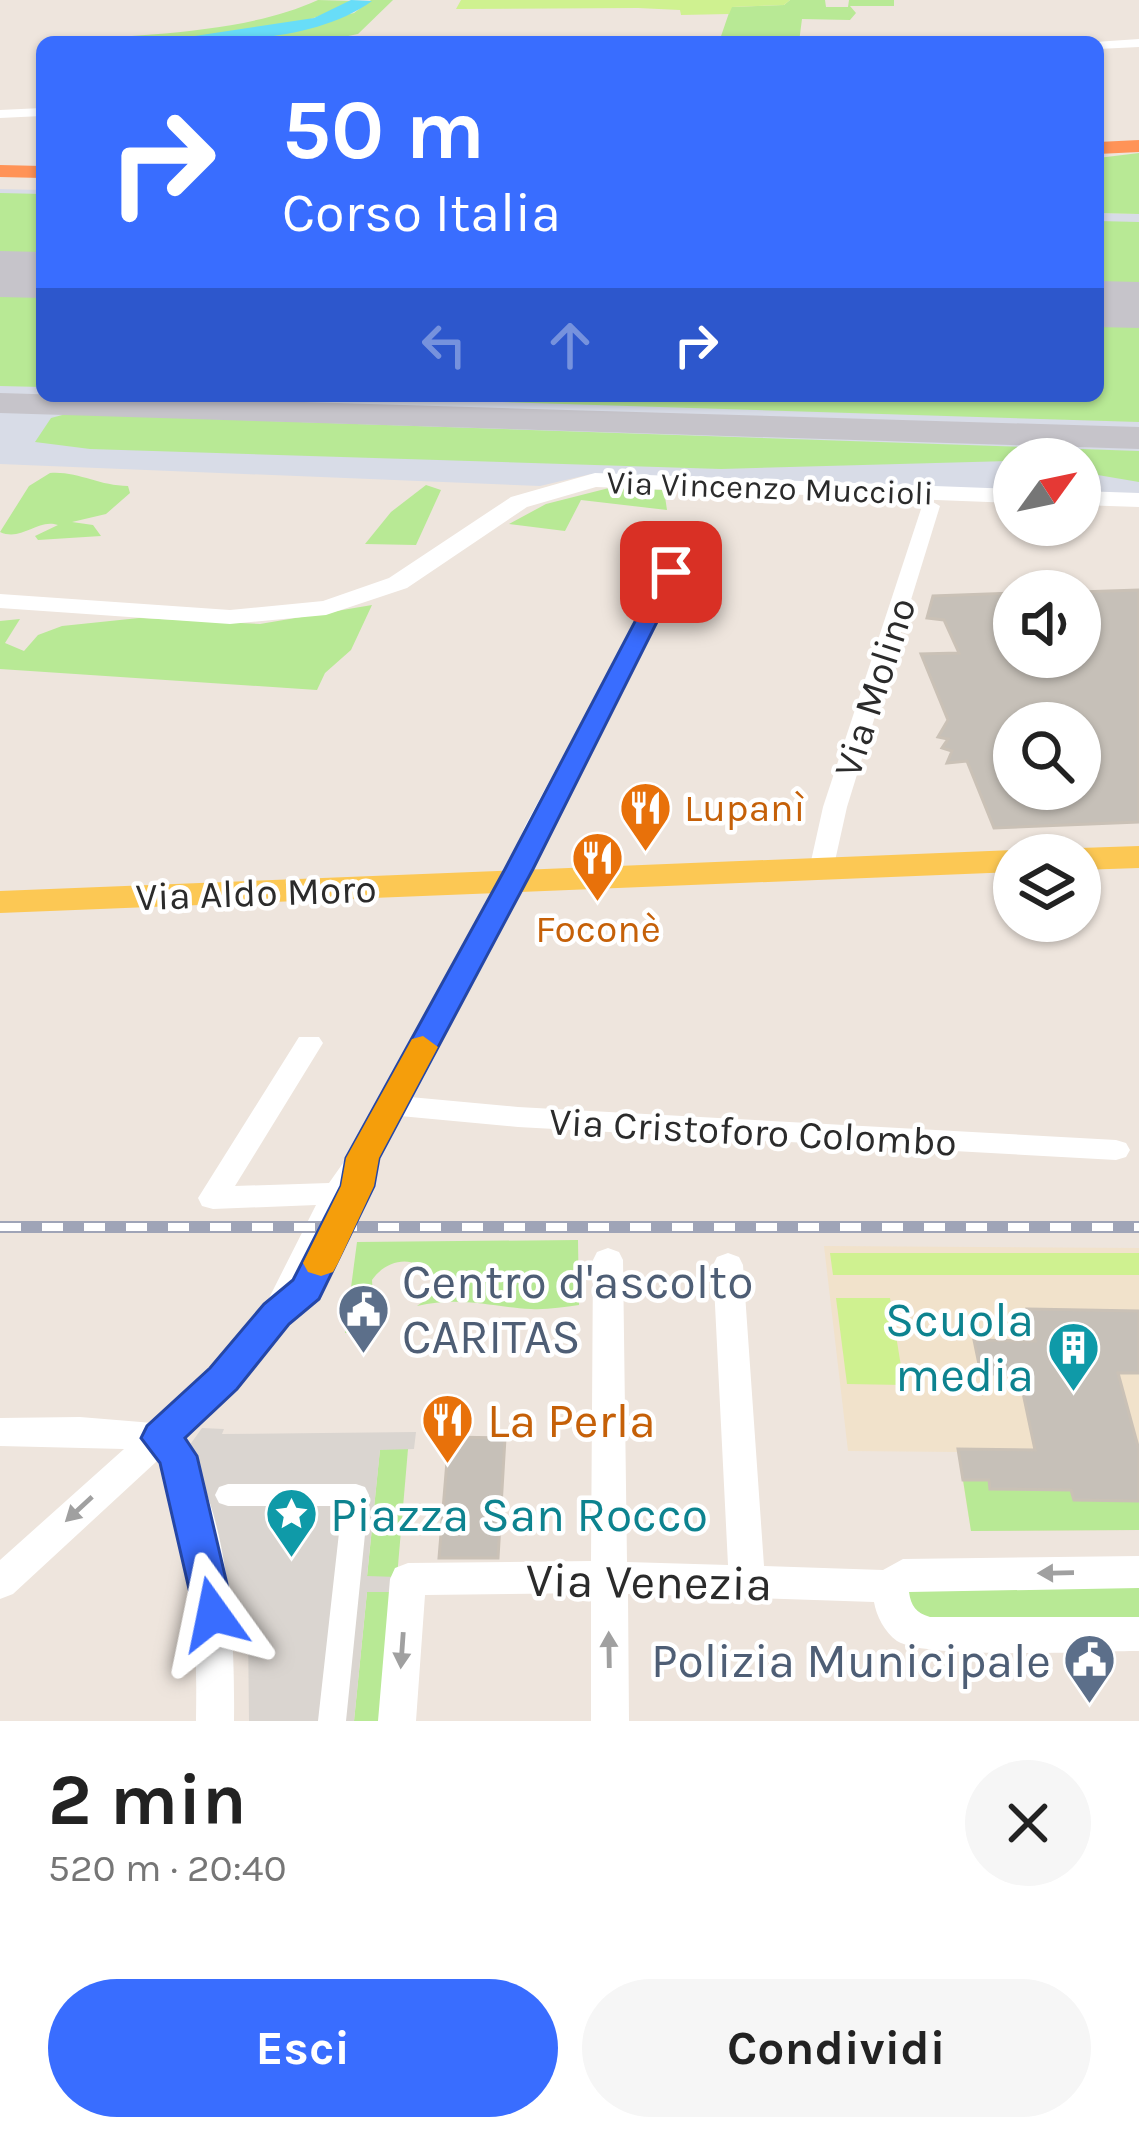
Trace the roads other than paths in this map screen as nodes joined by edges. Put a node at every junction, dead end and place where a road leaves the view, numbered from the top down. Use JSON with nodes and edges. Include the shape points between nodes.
{"nodes":[{"id":1,"x":1139,"y":43,"type":"edge"},
{"id":2,"x":1104,"y":45,"type":"edge"},
{"id":3,"x":36,"y":112,"type":"edge"},
{"id":4,"x":0,"y":114,"type":"edge"},
{"id":5,"x":1139,"y":148,"type":"edge"},
{"id":6,"x":1104,"y":150,"type":"edge"},
{"id":7,"x":0,"y":173,"type":"edge"},
{"id":8,"x":36,"y":174,"type":"edge"},
{"id":9,"x":993,"y":495,"type":"edge"},
{"id":10,"x":1101,"y":499,"type":"edge"},
{"id":11,"x":1139,"y":500,"type":"edge"},
{"id":12,"x":932,"y":506,"type":"dead end"},
{"id":13,"x":686,"y":545,"type":"dead end"},
{"id":14,"x":0,"y":604,"type":"edge"},
{"id":15,"x":1139,"y":857,"type":"edge"},
{"id":16,"x":1101,"y":858,"type":"edge"},
{"id":17,"x":993,"y":862,"type":"edge"},
{"id":18,"x":821,"y":870,"type":"junction"},
{"id":19,"x":511,"y":882,"type":"junction"},
{"id":20,"x":0,"y":902,"type":"edge"},
{"id":21,"x":309,"y":1043,"type":"dead end"},
{"id":22,"x":391,"y":1105,"type":"junction"},
{"id":23,"x":1116,"y":1150,"type":"dead end"},
{"id":24,"x":363,"y":1158,"type":"junction"},
{"id":25,"x":337,"y":1192,"type":"junction"},
{"id":26,"x":608,"y":1260,"type":"dead end"},
{"id":27,"x":728,"y":1265,"type":"dead end"},
{"id":28,"x":277,"y":1314,"type":"junction"},
{"id":29,"x":0,"y":1432,"type":"edge"},
{"id":30,"x":160,"y":1438,"type":"junction"},
{"id":31,"x":228,"y":1495,"type":"dead end"},
{"id":32,"x":1139,"y":1572,"type":"edge"},
{"id":33,"x":608,"y":1580,"type":"junction"},
{"id":34,"x":0,"y":1583,"type":"edge"},
{"id":35,"x":747,"y":1583,"type":"junction"},
{"id":36,"x":890,"y":1586,"type":"junction"},
{"id":37,"x":1139,"y":1634,"type":"edge"},
{"id":38,"x":215,"y":1721,"type":"edge"},
{"id":39,"x":332,"y":1721,"type":"edge"},
{"id":40,"x":397,"y":1721,"type":"edge"},
{"id":41,"x":610,"y":1721,"type":"edge"}],
"edges":[{"from":1,"to":2,"type":"street"},
{"from":3,"to":4,"type":"street"},
{"from":5,"to":6,"type":"highway"},
{"from":7,"to":8,"type":"highway"},
{"from":9,"to":14,"type":"street","name":"Via Vincenzo Muccioli","via":[[595,480],[519,502],[398,583],[326,608],[230,617]]},
{"from":10,"to":11,"type":"street"},
{"from":12,"to":18,"type":"street","name":"Via Molino"},
{"from":13,"to":19,"type":"street"},
{"from":15,"to":16,"type":"main road"},
{"from":17,"to":18,"type":"main road","name":"Via Aldo Moro"},
{"from":18,"to":19,"type":"main road","name":"Via Aldo Moro"},
{"from":19,"to":20,"type":"main road","name":"Via Aldo Moro"},
{"from":19,"to":22,"type":"street"},
{"from":21,"to":25,"type":"street","via":[[213,1198]]},
{"from":22,"to":23,"type":"street","name":"Via Cristoforo Colombo"},
{"from":22,"to":24,"type":"street"},
{"from":24,"to":25,"type":"street"},
{"from":24,"to":28,"type":"street","via":[[321,1262]]},
{"from":25,"to":28,"type":"street"},
{"from":26,"to":33,"type":"street"},
{"from":27,"to":35,"type":"street"},
{"from":28,"to":30,"type":"street"},
{"from":29,"to":30,"type":"street"},
{"from":30,"to":34,"type":"street","one_way":true},
{"from":30,"to":38,"type":"street","via":[[178,1456],[207,1580]]},
{"from":31,"to":39,"type":"street","via":[[356,1495]]},
{"from":32,"to":36,"type":"street","name":"Via Venezia","one_way":true,"via":[[903,1575]]},
{"from":33,"to":35,"type":"street","name":"Via Venezia"},
{"from":33,"to":40,"type":"street","name":"Via Venezia","one_way":true,"via":[[408,1579]]},
{"from":41,"to":33,"type":"street","one_way":true},
{"from":35,"to":36,"type":"street","name":"Via Venezia"},
{"from":36,"to":37,"type":"street","via":[[893,1610],[916,1633]]}]}
